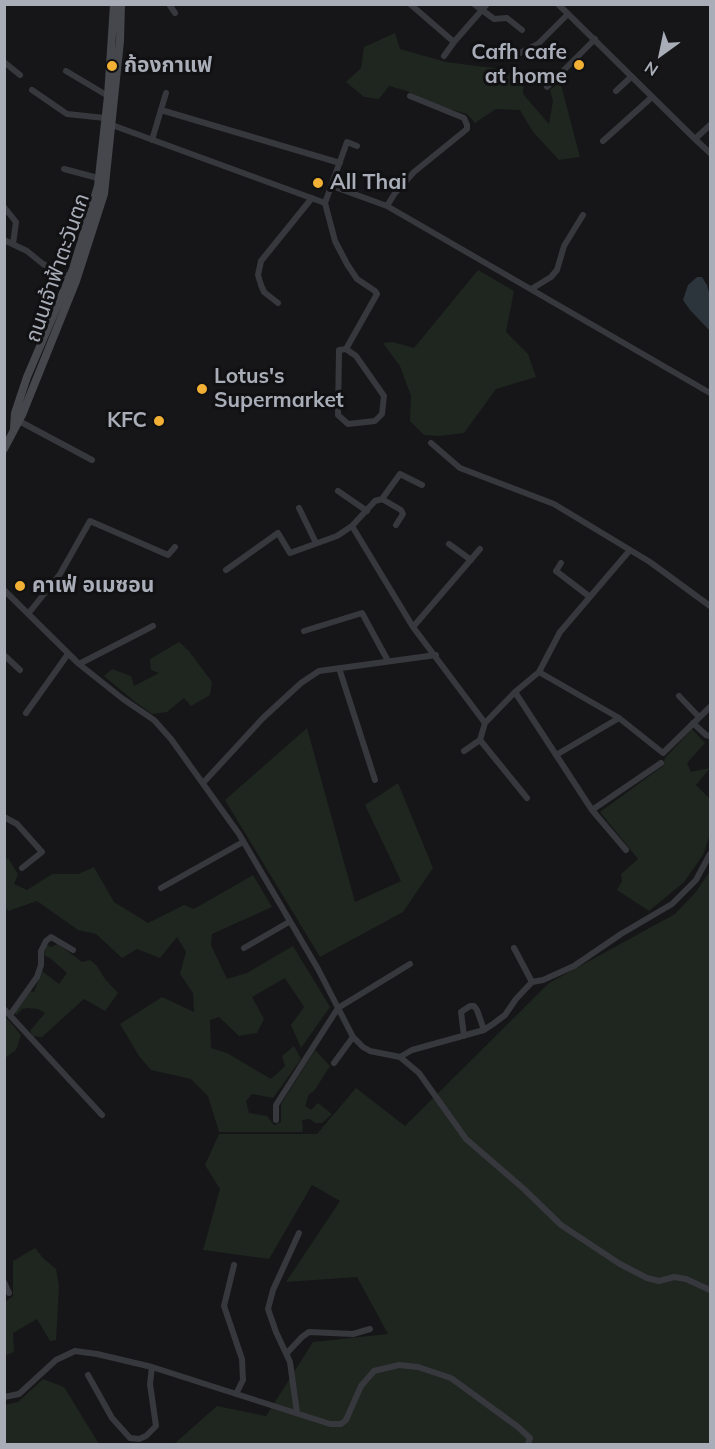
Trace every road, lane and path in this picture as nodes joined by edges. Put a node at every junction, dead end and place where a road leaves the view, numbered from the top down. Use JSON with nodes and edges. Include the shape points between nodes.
{"nodes":[{"id":1,"x":114,"y":4,"type":"edge"},
{"id":2,"x":121,"y":4,"type":"edge"},
{"id":3,"x":169,"y":4,"type":"edge"},
{"id":4,"x":410,"y":4,"type":"edge"},
{"id":5,"x":474,"y":4,"type":"edge"},
{"id":6,"x":487,"y":4,"type":"edge"},
{"id":7,"x":558,"y":4,"type":"edge"},
{"id":8,"x":482,"y":10,"type":"junction"},
{"id":9,"x":175,"y":13,"type":"dead end"},
{"id":10,"x":568,"y":14,"type":"junction"},
{"id":11,"x":522,"y":30,"type":"dead end"},
{"id":12,"x":595,"y":39,"type":"junction"},
{"id":13,"x":454,"y":42,"type":"junction"},
{"id":14,"x":518,"y":54,"type":"dead end"},
{"id":15,"x":444,"y":57,"type":"dead end"},
{"id":16,"x":4,"y":62,"type":"edge"},
{"id":17,"x":66,"y":71,"type":"dead end"},
{"id":18,"x":20,"y":75,"type":"dead end"},
{"id":19,"x":631,"y":77,"type":"junction"},
{"id":20,"x":547,"y":87,"type":"dead end"},
{"id":21,"x":32,"y":90,"type":"dead end"},
{"id":22,"x":616,"y":91,"type":"dead end"},
{"id":23,"x":166,"y":93,"type":"dead end"},
{"id":24,"x":108,"y":96,"type":"junction"},
{"id":25,"x":410,"y":96,"type":"dead end"},
{"id":26,"x":652,"y":98,"type":"junction"},
{"id":27,"x":161,"y":110,"type":"junction"},
{"id":28,"x":109,"y":122,"type":"junction"},
{"id":29,"x":711,"y":125,"type":"edge"},
{"id":30,"x":695,"y":139,"type":"junction"},
{"id":31,"x":152,"y":140,"type":"junction"},
{"id":32,"x":603,"y":141,"type":"dead end"},
{"id":33,"x":357,"y":146,"type":"dead end"},
{"id":34,"x":711,"y":153,"type":"edge"},
{"id":35,"x":340,"y":163,"type":"junction"},
{"id":36,"x":64,"y":170,"type":"dead end"},
{"id":37,"x":98,"y":178,"type":"junction"},
{"id":38,"x":332,"y":186,"type":"junction"},
{"id":39,"x":312,"y":198,"type":"junction"},
{"id":40,"x":325,"y":203,"type":"junction"},
{"id":41,"x":387,"y":206,"type":"junction"},
{"id":42,"x":4,"y":207,"type":"edge"},
{"id":43,"x":583,"y":215,"type":"dead end"},
{"id":44,"x":4,"y":240,"type":"edge"},
{"id":45,"x":13,"y":244,"type":"junction"},
{"id":46,"x":69,"y":276,"type":"junction"},
{"id":47,"x":532,"y":288,"type":"junction"},
{"id":48,"x":278,"y":303,"type":"dead end"},
{"id":49,"x":346,"y":349,"type":"junction"},
{"id":50,"x":711,"y":393,"type":"edge"},
{"id":51,"x":16,"y":424,"type":"junction"},
{"id":52,"x":7,"y":437,"type":"edge"},
{"id":53,"x":431,"y":443,"type":"dead end"},
{"id":54,"x":4,"y":448,"type":"edge"},
{"id":55,"x":92,"y":460,"type":"dead end"},
{"id":56,"x":422,"y":485,"type":"dead end"},
{"id":57,"x":338,"y":491,"type":"dead end"},
{"id":58,"x":382,"y":499,"type":"junction"},
{"id":59,"x":299,"y":507,"type":"dead end"},
{"id":60,"x":367,"y":511,"type":"junction"},
{"id":61,"x":396,"y":525,"type":"dead end"},
{"id":62,"x":352,"y":526,"type":"junction"},
{"id":63,"x":316,"y":543,"type":"junction"},
{"id":64,"x":449,"y":544,"type":"dead end"},
{"id":65,"x":175,"y":547,"type":"dead end"},
{"id":66,"x":480,"y":549,"type":"dead end"},
{"id":67,"x":630,"y":550,"type":"junction"},
{"id":68,"x":471,"y":560,"type":"junction"},
{"id":69,"x":561,"y":563,"type":"dead end"},
{"id":70,"x":226,"y":570,"type":"dead end"},
{"id":71,"x":4,"y":590,"type":"edge"},
{"id":72,"x":590,"y":597,"type":"junction"},
{"id":73,"x":711,"y":606,"type":"edge"},
{"id":74,"x":28,"y":614,"type":"junction"},
{"id":75,"x":153,"y":626,"type":"dead end"},
{"id":76,"x":413,"y":627,"type":"junction"},
{"id":77,"x":304,"y":631,"type":"dead end"},
{"id":78,"x":68,"y":654,"type":"junction"},
{"id":79,"x":4,"y":655,"type":"edge"},
{"id":80,"x":436,"y":655,"type":"junction"},
{"id":81,"x":388,"y":661,"type":"junction"},
{"id":82,"x":79,"y":664,"type":"junction"},
{"id":83,"x":339,"y":668,"type":"junction"},
{"id":84,"x":20,"y":670,"type":"dead end"},
{"id":85,"x":540,"y":672,"type":"junction"},
{"id":86,"x":515,"y":692,"type":"junction"},
{"id":87,"x":679,"y":696,"type":"dead end"},
{"id":88,"x":711,"y":707,"type":"edge"},
{"id":89,"x":26,"y":713,"type":"dead end"},
{"id":90,"x":699,"y":717,"type":"junction"},
{"id":91,"x":619,"y":718,"type":"junction"},
{"id":92,"x":485,"y":723,"type":"junction"},
{"id":93,"x":693,"y":723,"type":"junction"},
{"id":94,"x":711,"y":736,"type":"edge"},
{"id":95,"x":480,"y":740,"type":"junction"},
{"id":96,"x":464,"y":751,"type":"dead end"},
{"id":97,"x":556,"y":754,"type":"junction"},
{"id":98,"x":661,"y":763,"type":"dead end"},
{"id":99,"x":375,"y":780,"type":"dead end"},
{"id":100,"x":203,"y":783,"type":"junction"},
{"id":101,"x":527,"y":798,"type":"dead end"},
{"id":102,"x":592,"y":810,"type":"junction"},
{"id":103,"x":4,"y":817,"type":"edge"},
{"id":104,"x":243,"y":842,"type":"junction"},
{"id":105,"x":626,"y":850,"type":"dead end"},
{"id":106,"x":711,"y":854,"type":"edge"},
{"id":107,"x":22,"y":868,"type":"dead end"},
{"id":108,"x":161,"y":888,"type":"dead end"},
{"id":109,"x":289,"y":922,"type":"junction"},
{"id":110,"x":244,"y":948,"type":"dead end"},
{"id":111,"x":514,"y":948,"type":"dead end"},
{"id":112,"x":73,"y":950,"type":"dead end"},
{"id":113,"x":410,"y":964,"type":"dead end"},
{"id":114,"x":532,"y":982,"type":"junction"},
{"id":115,"x":338,"y":1008,"type":"junction"},
{"id":116,"x":4,"y":1009,"type":"edge"},
{"id":117,"x":10,"y":1015,"type":"junction"},
{"id":118,"x":484,"y":1030,"type":"junction"},
{"id":119,"x":464,"y":1036,"type":"junction"},
{"id":120,"x":353,"y":1037,"type":"junction"},
{"id":121,"x":400,"y":1057,"type":"junction"},
{"id":122,"x":334,"y":1063,"type":"dead end"},
{"id":123,"x":102,"y":1115,"type":"dead end"},
{"id":124,"x":276,"y":1120,"type":"dead end"},
{"id":125,"x":299,"y":1233,"type":"dead end"},
{"id":126,"x":234,"y":1265,"type":"dead end"},
{"id":127,"x":4,"y":1282,"type":"edge"},
{"id":128,"x":711,"y":1290,"type":"edge"},
{"id":129,"x":9,"y":1293,"type":"dead end"},
{"id":130,"x":370,"y":1329,"type":"dead end"},
{"id":131,"x":287,"y":1353,"type":"junction"},
{"id":132,"x":152,"y":1366,"type":"junction"},
{"id":133,"x":88,"y":1374,"type":"dead end"},
{"id":134,"x":236,"y":1394,"type":"junction"},
{"id":135,"x":4,"y":1397,"type":"edge"},
{"id":136,"x":297,"y":1413,"type":"junction"},
{"id":137,"x":528,"y":1444,"type":"edge"}],
"edges":[{"from":1,"to":24,"type":"main road","name":"ถนนเจ้าฟ้าตะวันตก"},
{"from":2,"to":28,"type":"main road","name":"ถนนเจ้าฟ้าตะวันตก"},
{"from":3,"to":9,"type":"street"},
{"from":4,"to":13,"type":"street"},
{"from":5,"to":8,"type":"street"},
{"from":6,"to":8,"type":"street"},
{"from":7,"to":10,"type":"street"},
{"from":8,"to":11,"type":"street","via":[[496,20],[507,18]]},
{"from":8,"to":13,"type":"street"},
{"from":10,"to":12,"type":"street"},
{"from":10,"to":14,"type":"street","via":[[541,42]]},
{"from":12,"to":19,"type":"street"},
{"from":12,"to":20,"type":"street"},
{"from":13,"to":15,"type":"street"},
{"from":16,"to":18,"type":"street"},
{"from":17,"to":24,"type":"street"},
{"from":19,"to":22,"type":"street"},
{"from":19,"to":26,"type":"street"},
{"from":21,"to":28,"type":"street","via":[[67,114]]},
{"from":23,"to":27,"type":"street"},
{"from":24,"to":28,"type":"main road","name":"ถนนเจ้าฟ้าตะวันตก"},
{"from":25,"to":41,"type":"street","via":[[464,118],[467,129],[414,172]]},
{"from":26,"to":30,"type":"street"},
{"from":26,"to":32,"type":"street"},
{"from":27,"to":31,"type":"street"},
{"from":27,"to":35,"type":"street"},
{"from":28,"to":31,"type":"street"},
{"from":28,"to":37,"type":"main road","name":"ถนนเจ้าฟ้าตะวันตก"},
{"from":28,"to":51,"type":"main road","name":"ถนนเจ้าฟ้าตะวันตก","via":[[104,194],[84,261]]},
{"from":29,"to":30,"type":"street"},
{"from":30,"to":34,"type":"street"},
{"from":31,"to":39,"type":"street"},
{"from":33,"to":35,"type":"street","via":[[347,142]]},
{"from":35,"to":38,"type":"street"},
{"from":36,"to":37,"type":"street"},
{"from":37,"to":46,"type":"main road","name":"ถนนเจ้าฟ้าตะวันตก"},
{"from":38,"to":40,"type":"street"},
{"from":38,"to":41,"type":"street"},
{"from":39,"to":40,"type":"street"},
{"from":39,"to":48,"type":"street","via":[[261,261],[261,285]]},
{"from":40,"to":49,"type":"street","via":[[335,241],[347,264],[357,279],[377,294]]},
{"from":41,"to":47,"type":"street"},
{"from":42,"to":45,"type":"street","via":[[16,222]]},
{"from":43,"to":47,"type":"street","via":[[564,246],[557,270]]},
{"from":44,"to":45,"type":"street"},
{"from":45,"to":46,"type":"street"},
{"from":46,"to":51,"type":"main road","name":"ถนนเจ้าฟ้าตะวันตก","via":[[27,377],[15,413]]},
{"from":47,"to":50,"type":"street"},
{"from":49,"to":49,"type":"street","via":[[339,351],[338,415],[348,424],[375,421],[382,414],[384,396],[356,356]]},
{"from":51,"to":52,"type":"main road","name":"ถนนเจ้าฟ้าตะวันตก"},
{"from":51,"to":55,"type":"street"},
{"from":52,"to":54,"type":"main road","name":"ถนนเจ้าฟ้าตะวันตก"},
{"from":53,"to":67,"type":"street","via":[[460,468],[554,504]]},
{"from":56,"to":58,"type":"street","via":[[400,474]]},
{"from":57,"to":60,"type":"street"},
{"from":58,"to":60,"type":"street"},
{"from":58,"to":61,"type":"street","via":[[403,514]]},
{"from":59,"to":63,"type":"street"},
{"from":60,"to":62,"type":"street"},
{"from":62,"to":63,"type":"street"},
{"from":62,"to":76,"type":"street"},
{"from":63,"to":70,"type":"street","via":[[290,553],[278,533]]},
{"from":64,"to":68,"type":"street"},
{"from":65,"to":74,"type":"street","via":[[168,555],[90,521],[60,574]]},
{"from":66,"to":68,"type":"street"},
{"from":67,"to":72,"type":"street"},
{"from":67,"to":73,"type":"street"},
{"from":68,"to":76,"type":"street"},
{"from":69,"to":72,"type":"street","via":[[556,571]]},
{"from":71,"to":74,"type":"street"},
{"from":72,"to":85,"type":"street","via":[[560,632]]},
{"from":74,"to":78,"type":"street"},
{"from":75,"to":82,"type":"street"},
{"from":76,"to":80,"type":"street"},
{"from":77,"to":81,"type":"street","via":[[362,613]]},
{"from":78,"to":82,"type":"street"},
{"from":78,"to":89,"type":"street"},
{"from":79,"to":84,"type":"street"},
{"from":80,"to":81,"type":"street"},
{"from":80,"to":92,"type":"street"},
{"from":81,"to":83,"type":"street"},
{"from":82,"to":100,"type":"street","via":[[154,720]]},
{"from":83,"to":99,"type":"street"},
{"from":83,"to":100,"type":"street","via":[[319,671],[301,683]]},
{"from":85,"to":86,"type":"street"},
{"from":85,"to":91,"type":"street"},
{"from":86,"to":92,"type":"street"},
{"from":86,"to":97,"type":"street"},
{"from":87,"to":90,"type":"street"},
{"from":88,"to":90,"type":"street"},
{"from":90,"to":93,"type":"street"},
{"from":91,"to":93,"type":"street","via":[[663,753]]},
{"from":91,"to":97,"type":"street"},
{"from":92,"to":95,"type":"street"},
{"from":93,"to":94,"type":"street"},
{"from":95,"to":96,"type":"street"},
{"from":95,"to":101,"type":"street"},
{"from":97,"to":102,"type":"street"},
{"from":98,"to":102,"type":"street"},
{"from":100,"to":104,"type":"street"},
{"from":102,"to":105,"type":"street"},
{"from":103,"to":107,"type":"street","via":[[17,824],[42,852]]},
{"from":104,"to":108,"type":"street"},
{"from":104,"to":109,"type":"street"},
{"from":106,"to":114,"type":"street","via":[[696,880],[672,904],[574,966]]},
{"from":109,"to":110,"type":"street"},
{"from":109,"to":115,"type":"street"},
{"from":111,"to":114,"type":"street"},
{"from":112,"to":117,"type":"street","via":[[51,937],[46,941],[37,977]]},
{"from":113,"to":115,"type":"street"},
{"from":114,"to":118,"type":"street","via":[[506,1015]]},
{"from":115,"to":120,"type":"street"},
{"from":115,"to":124,"type":"street","via":[[276,1105]]},
{"from":116,"to":117,"type":"street"},
{"from":117,"to":123,"type":"street"},
{"from":118,"to":119,"type":"street"},
{"from":118,"to":119,"type":"street","via":[[477,1010],[470,1006],[461,1012]]},
{"from":119,"to":121,"type":"street"},
{"from":120,"to":121,"type":"street","via":[[370,1051]]},
{"from":120,"to":122,"type":"street"},
{"from":121,"to":128,"type":"street","via":[[419,1073],[466,1139],[561,1225],[647,1278],[686,1279]]},
{"from":125,"to":131,"type":"street","via":[[268,1309]]},
{"from":126,"to":134,"type":"street","via":[[224,1306],[242,1359],[243,1380]]},
{"from":127,"to":129,"type":"street"},
{"from":130,"to":131,"type":"street","via":[[353,1334],[309,1332]]},
{"from":131,"to":136,"type":"street"},
{"from":132,"to":133,"type":"street","via":[[150,1384],[156,1426],[139,1439],[130,1438],[112,1418]]},
{"from":132,"to":134,"type":"street"},
{"from":132,"to":135,"type":"street","via":[[75,1352],[56,1360],[19,1394]]},
{"from":134,"to":136,"type":"street"},
{"from":136,"to":137,"type":"street","via":[[341,1424],[361,1386],[374,1371],[399,1365],[418,1367],[451,1378],[518,1427],[530,1438]]}]}
